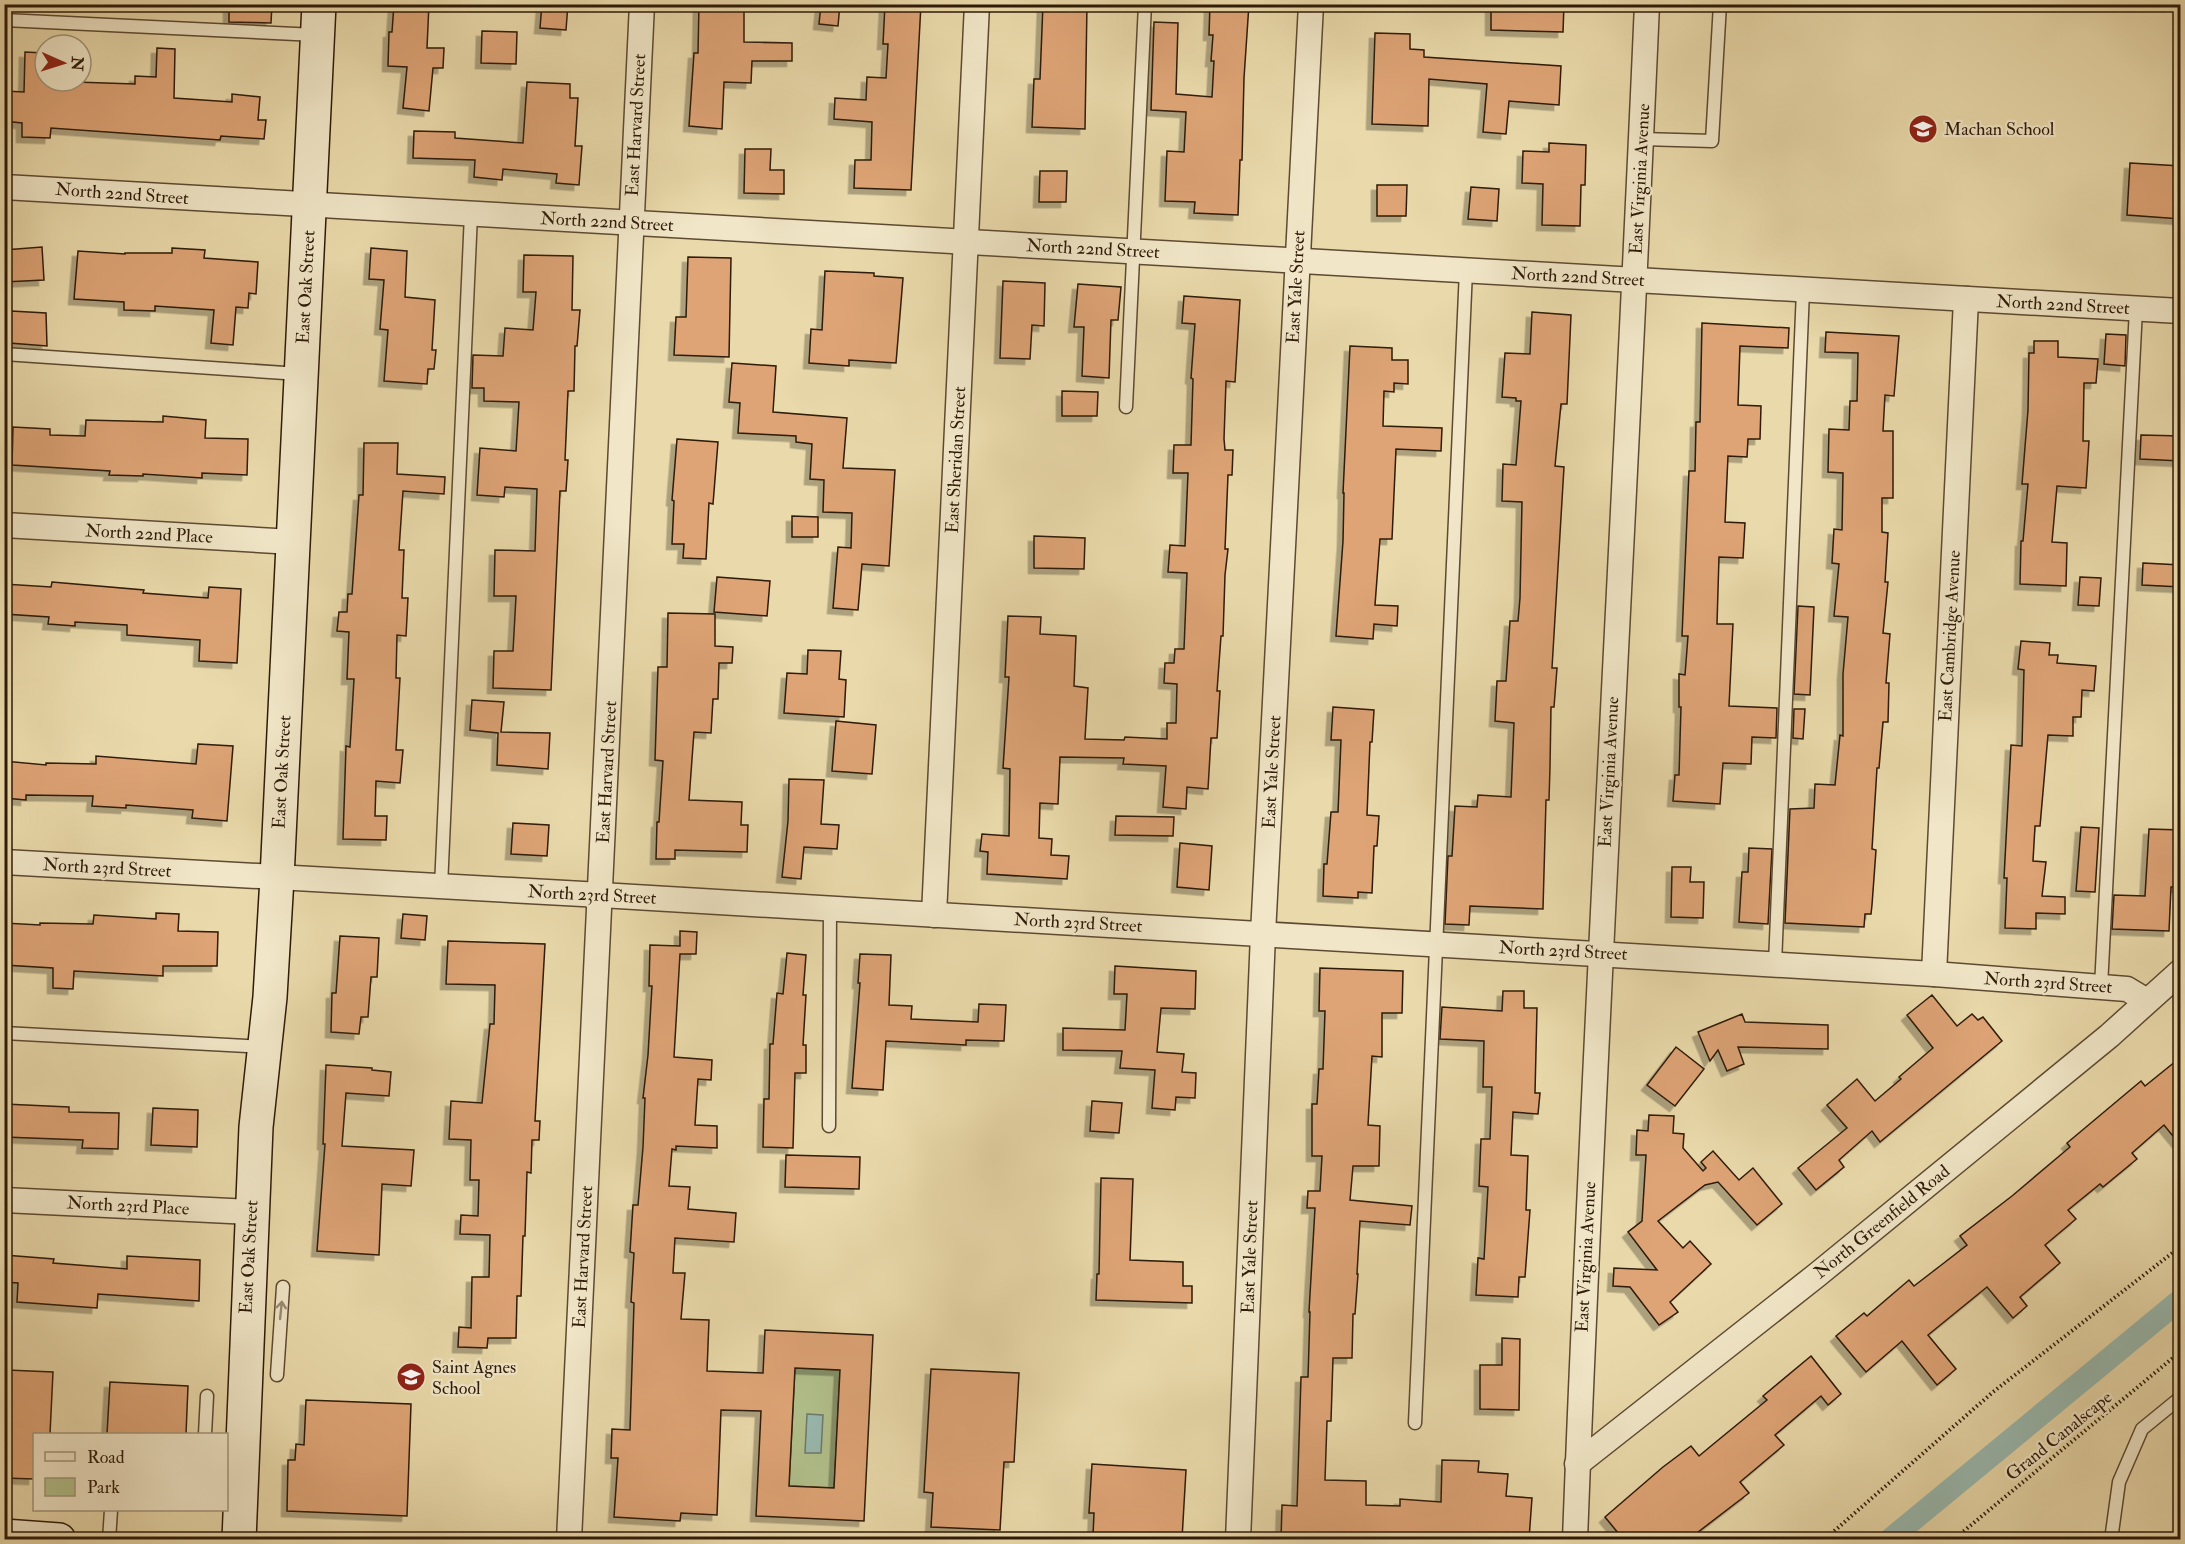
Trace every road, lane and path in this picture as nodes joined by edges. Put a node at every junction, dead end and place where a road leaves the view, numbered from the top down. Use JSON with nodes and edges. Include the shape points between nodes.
{"nodes":[{"id":1,"x":642,"y":4,"type":"edge"},
{"id":2,"x":977,"y":4,"type":"edge"},
{"id":3,"x":1145,"y":4,"type":"edge"},
{"id":4,"x":1311,"y":4,"type":"edge"},
{"id":5,"x":1647,"y":4,"type":"edge"},
{"id":6,"x":1720,"y":4,"type":"edge"},
{"id":7,"x":4,"y":20,"type":"edge"},
{"id":8,"x":319,"y":20,"type":"edge"},
{"id":9,"x":1642,"y":139,"type":"junction"},
{"id":10,"x":4,"y":187,"type":"edge"},
{"id":11,"x":311,"y":206,"type":"junction"},
{"id":12,"x":471,"y":214,"type":"junction"},
{"id":13,"x":631,"y":224,"type":"junction"},
{"id":14,"x":966,"y":242,"type":"junction"},
{"id":15,"x":1134,"y":251,"type":"junction"},
{"id":16,"x":1298,"y":261,"type":"junction"},
{"id":17,"x":1466,"y":270,"type":"junction"},
{"id":18,"x":1635,"y":280,"type":"junction"},
{"id":19,"x":1803,"y":290,"type":"junction"},
{"id":20,"x":1966,"y":299,"type":"junction"},
{"id":21,"x":2136,"y":309,"type":"junction"},
{"id":22,"x":2181,"y":311,"type":"edge"},
{"id":23,"x":4,"y":354,"type":"edge"},
{"id":24,"x":301,"y":374,"type":"junction"},
{"id":25,"x":1126,"y":407,"type":"dead end"},
{"id":26,"x":4,"y":525,"type":"edge"},
{"id":27,"x":293,"y":542,"type":"junction"},
{"id":28,"x":4,"y":862,"type":"edge"},
{"id":29,"x":278,"y":878,"type":"junction"},
{"id":30,"x":441,"y":887,"type":"junction"},
{"id":31,"x":601,"y":894,"type":"junction"},
{"id":32,"x":830,"y":909,"type":"junction"},
{"id":33,"x":934,"y":915,"type":"junction"},
{"id":34,"x":1263,"y":934,"type":"junction"},
{"id":35,"x":1438,"y":944,"type":"junction"},
{"id":36,"x":1600,"y":954,"type":"junction"},
{"id":37,"x":1775,"y":964,"type":"junction"},
{"id":38,"x":2181,"y":972,"type":"edge"},
{"id":39,"x":1934,"y":974,"type":"junction"},
{"id":40,"x":2101,"y":987,"type":"junction"},
{"id":41,"x":2147,"y":1001,"type":"junction"},
{"id":42,"x":4,"y":1033,"type":"edge"},
{"id":43,"x":264,"y":1047,"type":"junction"},
{"id":44,"x":829,"y":1126,"type":"dead end"},
{"id":45,"x":4,"y":1200,"type":"edge"},
{"id":46,"x":252,"y":1212,"type":"junction"},
{"id":47,"x":2181,"y":1247,"type":"edge"},
{"id":48,"x":283,"y":1287,"type":"dead end"},
{"id":49,"x":2181,"y":1352,"type":"edge"},
{"id":50,"x":277,"y":1375,"type":"dead end"},
{"id":51,"x":207,"y":1396,"type":"dead end"},
{"id":52,"x":2181,"y":1398,"type":"edge"},
{"id":53,"x":1415,"y":1423,"type":"dead end"},
{"id":54,"x":205,"y":1433,"type":"edge"},
{"id":55,"x":1577,"y":1464,"type":"junction"},
{"id":56,"x":111,"y":1511,"type":"edge"},
{"id":57,"x":4,"y":1536,"type":"edge"},
{"id":58,"x":58,"y":1539,"type":"edge"},
{"id":59,"x":109,"y":1539,"type":"edge"},
{"id":60,"x":238,"y":1539,"type":"edge"},
{"id":61,"x":569,"y":1539,"type":"edge"},
{"id":62,"x":1238,"y":1539,"type":"edge"},
{"id":63,"x":1575,"y":1539,"type":"edge"},
{"id":64,"x":1824,"y":1539,"type":"edge"},
{"id":65,"x":1953,"y":1539,"type":"edge"},
{"id":66,"x":2111,"y":1539,"type":"edge"}],
"edges":[{"from":1,"to":13,"type":"street","name":"East Harvard Street"},
{"from":2,"to":14,"type":"street","name":"East Sheridan Street"},
{"from":3,"to":15,"type":"lane"},
{"from":4,"to":16,"type":"street","name":"East Yale Street"},
{"from":5,"to":9,"type":"street","name":"East Virginia Avenue"},
{"from":6,"to":9,"type":"lane","via":[[1712,141]]},
{"from":7,"to":8,"type":"lane"},
{"from":8,"to":11,"type":"street","name":"East Oak Street"},
{"from":9,"to":18,"type":"street","name":"East Virginia Avenue"},
{"from":10,"to":11,"type":"street","name":"North 22nd Street"},
{"from":11,"to":12,"type":"street","name":"North 22nd Street"},
{"from":11,"to":24,"type":"street","name":"East Oak Street"},
{"from":12,"to":13,"type":"street","name":"North 22nd Street"},
{"from":12,"to":30,"type":"lane"},
{"from":13,"to":14,"type":"street","name":"North 22nd Street"},
{"from":13,"to":31,"type":"street","name":"East Harvard Street"},
{"from":14,"to":15,"type":"street","name":"North 22nd Street"},
{"from":14,"to":33,"type":"street","name":"East Sheridan Street"},
{"from":15,"to":16,"type":"street","name":"North 22nd Street"},
{"from":15,"to":25,"type":"lane"},
{"from":16,"to":17,"type":"street","name":"North 22nd Street"},
{"from":16,"to":34,"type":"street","name":"East Yale Street"},
{"from":17,"to":18,"type":"street","name":"North 22nd Street"},
{"from":17,"to":35,"type":"lane"},
{"from":18,"to":19,"type":"street","name":"North 22nd Street"},
{"from":18,"to":36,"type":"street","name":"East Virginia Avenue"},
{"from":19,"to":20,"type":"street","name":"North 22nd Street"},
{"from":19,"to":37,"type":"lane"},
{"from":20,"to":21,"type":"street","name":"North 22nd Street"},
{"from":20,"to":39,"type":"street","name":"East Cambridge Avenue"},
{"from":21,"to":22,"type":"street","name":"North 22nd Street"},
{"from":21,"to":40,"type":"lane"},
{"from":23,"to":24,"type":"lane"},
{"from":24,"to":27,"type":"street","name":"East Oak Street"},
{"from":26,"to":27,"type":"street","name":"North 22nd Place"},
{"from":27,"to":29,"type":"street","name":"East Oak Street"},
{"from":28,"to":29,"type":"street","name":"North 23rd Street"},
{"from":29,"to":30,"type":"street","name":"North 23rd Street"},
{"from":29,"to":43,"type":"street","name":"East Oak Street"},
{"from":30,"to":31,"type":"street","name":"North 23rd Street"},
{"from":31,"to":32,"type":"street","name":"North 23rd Street"},
{"from":31,"to":61,"type":"street","name":"East Harvard Street"},
{"from":32,"to":33,"type":"street","name":"North 23rd Street"},
{"from":32,"to":44,"type":"lane"},
{"from":33,"to":34,"type":"street","name":"North 23rd Street"},
{"from":34,"to":35,"type":"street","name":"North 23rd Street"},
{"from":34,"to":62,"type":"street","name":"East Yale Street"},
{"from":35,"to":36,"type":"street","name":"North 23rd Street"},
{"from":35,"to":53,"type":"lane"},
{"from":36,"to":37,"type":"street","name":"North 23rd Street"},
{"from":36,"to":55,"type":"street","name":"East Virginia Avenue"},
{"from":37,"to":39,"type":"street","name":"North 23rd Street"},
{"from":38,"to":41,"type":"street","name":"North Greenfield Road"},
{"from":39,"to":40,"type":"street","name":"North 23rd Street"},
{"from":40,"to":41,"type":"street","name":"North 23rd Street","via":[[2127,989]]},
{"from":41,"to":55,"type":"street","name":"North Greenfield Road","via":[[1827,1267]]},
{"from":42,"to":43,"type":"lane"},
{"from":43,"to":46,"type":"street","name":"East Oak Street"},
{"from":45,"to":46,"type":"street","name":"North 23rd Place"},
{"from":46,"to":60,"type":"street","name":"East Oak Street"},
{"from":47,"to":64,"type":"path","via":[[1993,1392]]},
{"from":50,"to":48,"type":"lane","one_way":true},
{"from":49,"to":65,"type":"path","name":"Grand Canalscape"},
{"from":51,"to":54,"type":"lane"},
{"from":52,"to":66,"type":"lane","via":[[2142,1429],[2119,1482]]},
{"from":55,"to":63,"type":"street","name":"East Virginia Avenue"},
{"from":56,"to":59,"type":"lane"},
{"from":57,"to":58,"type":"street"}]}
